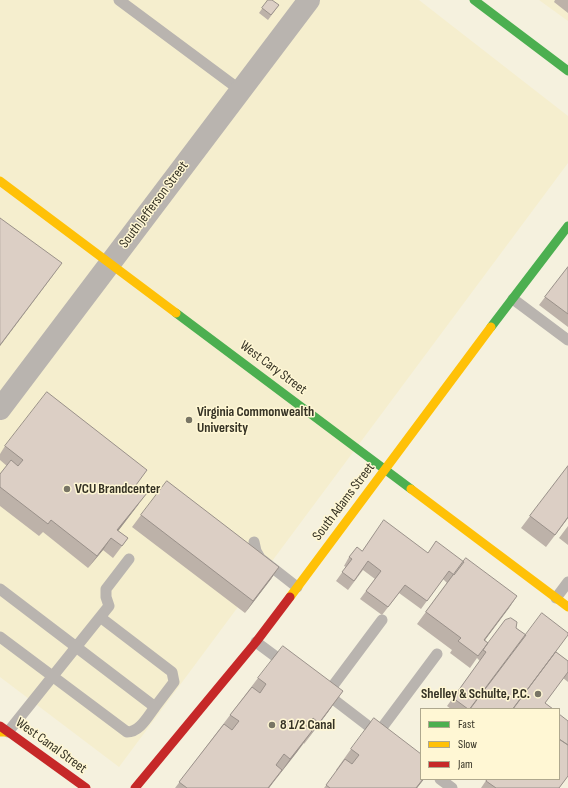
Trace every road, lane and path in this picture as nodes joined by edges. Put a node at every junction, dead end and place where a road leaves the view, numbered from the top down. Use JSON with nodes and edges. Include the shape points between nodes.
{"nodes":[{"id":1,"x":119,"y":0,"type":"edge"},
{"id":2,"x":308,"y":0,"type":"edge"},
{"id":3,"x":474,"y":0,"type":"edge"},
{"id":4,"x":568,"y":71,"type":"edge"},
{"id":5,"x":240,"y":90,"type":"junction"},
{"id":6,"x":0,"y":181,"type":"edge"},
{"id":7,"x":568,"y":226,"type":"edge"},
{"id":8,"x":110,"y":263,"type":"junction"},
{"id":9,"x":512,"y":299,"type":"junction"},
{"id":10,"x":568,"y":340,"type":"edge"},
{"id":11,"x":0,"y":409,"type":"edge"},
{"id":12,"x":385,"y":470,"type":"junction"},
{"id":13,"x":254,"y":542,"type":"dead end"},
{"id":14,"x":129,"y":559,"type":"dead end"},
{"id":15,"x":568,"y":582,"type":"edge"},
{"id":16,"x":297,"y":587,"type":"junction"},
{"id":17,"x":0,"y":589,"type":"edge"},
{"id":18,"x":556,"y":598,"type":"junction"},
{"id":19,"x":568,"y":607,"type":"edge"},
{"id":20,"x":100,"y":617,"type":"junction"},
{"id":21,"x":382,"y":620,"type":"dead end"},
{"id":22,"x":0,"y":637,"type":"edge"},
{"id":23,"x":256,"y":642,"type":"junction"},
{"id":24,"x":76,"y":647,"type":"junction"},
{"id":25,"x":437,"y":654,"type":"dead end"},
{"id":26,"x":296,"y":672,"type":"edge"},
{"id":27,"x":53,"y":676,"type":"junction"},
{"id":28,"x":314,"y":686,"type":"edge"},
{"id":29,"x":326,"y":695,"type":"junction"},
{"id":30,"x":155,"y":707,"type":"junction"},
{"id":31,"x":3,"y":730,"type":"edge"},
{"id":32,"x":378,"y":733,"type":"junction"},
{"id":33,"x":390,"y":742,"type":"edge"},
{"id":34,"x":441,"y":780,"type":"edge"},
{"id":35,"x":86,"y":788,"type":"edge"},
{"id":36,"x":135,"y":788,"type":"edge"},
{"id":37,"x":452,"y":788,"type":"edge"}],
"edges":[{"from":1,"to":5,"type":"lane"},
{"from":2,"to":5,"type":"street","name":"South Jefferson Street"},
{"from":3,"to":4,"type":"main road"},
{"from":5,"to":8,"type":"street","name":"South Jefferson Street"},
{"from":6,"to":8,"type":"main road","name":"West Cary Street"},
{"from":7,"to":9,"type":"main road","name":"South Adams Street"},
{"from":8,"to":11,"type":"street","name":"South Jefferson Street"},
{"from":8,"to":12,"type":"main road","name":"West Cary Street"},
{"from":9,"to":10,"type":"lane"},
{"from":9,"to":12,"type":"main road","name":"South Adams Street"},
{"from":12,"to":16,"type":"main road","name":"South Adams Street"},
{"from":12,"to":18,"type":"main road","name":"West Cary Street"},
{"from":13,"to":16,"type":"lane","via":[[260,558]]},
{"from":14,"to":20,"type":"lane","via":[[106,589],[109,606]]},
{"from":15,"to":18,"type":"lane"},
{"from":16,"to":23,"type":"main road","name":"South Adams Street"},
{"from":17,"to":24,"type":"lane"},
{"from":18,"to":19,"type":"main road","name":"West Cary Street"},
{"from":20,"to":24,"type":"lane"},
{"from":20,"to":30,"type":"lane","via":[[172,672],[174,682]]},
{"from":21,"to":29,"type":"lane"},
{"from":22,"to":27,"type":"lane"},
{"from":23,"to":26,"type":"lane"},
{"from":23,"to":36,"type":"main road","name":"South Adams Street"},
{"from":24,"to":27,"type":"lane"},
{"from":24,"to":30,"type":"lane"},
{"from":25,"to":32,"type":"lane"},
{"from":27,"to":30,"type":"lane","via":[[127,732],[137,730]]},
{"from":27,"to":31,"type":"lane"},
{"from":28,"to":29,"type":"lane"},
{"from":29,"to":32,"type":"lane"},
{"from":31,"to":35,"type":"main road","name":"West Canal Street"},
{"from":32,"to":33,"type":"lane"},
{"from":34,"to":37,"type":"lane"}]}
